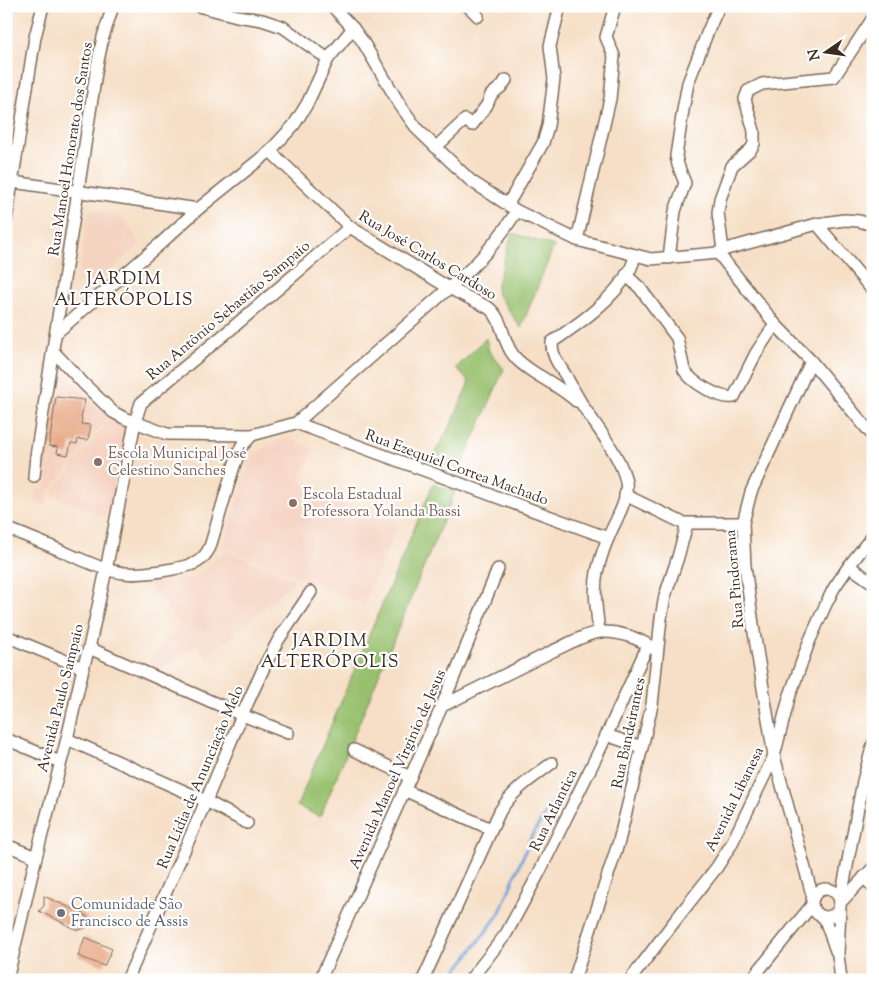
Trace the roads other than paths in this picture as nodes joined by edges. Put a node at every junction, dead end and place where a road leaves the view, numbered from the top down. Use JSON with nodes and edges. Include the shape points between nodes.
{"nodes":[{"id":1,"x":43,"y":6,"type":"edge"},
{"id":2,"x":113,"y":6,"type":"edge"},
{"id":3,"x":198,"y":6,"type":"edge"},
{"id":4,"x":332,"y":6,"type":"edge"},
{"id":5,"x":468,"y":6,"type":"edge"},
{"id":6,"x":560,"y":6,"type":"edge"},
{"id":7,"x":615,"y":6,"type":"edge"},
{"id":8,"x":719,"y":6,"type":"edge"},
{"id":9,"x":478,"y":16,"type":"dead end"},
{"id":10,"x":873,"y":18,"type":"edge"},
{"id":11,"x":353,"y":28,"type":"junction"},
{"id":12,"x":328,"y":59,"type":"junction"},
{"id":13,"x":506,"y":80,"type":"dead end"},
{"id":14,"x":436,"y":147,"type":"junction"},
{"id":15,"x":270,"y":151,"type":"junction"},
{"id":16,"x":6,"y":164,"type":"edge"},
{"id":17,"x":14,"y":178,"type":"junction"},
{"id":18,"x":78,"y":191,"type":"junction"},
{"id":19,"x":508,"y":204,"type":"junction"},
{"id":20,"x":198,"y":209,"type":"junction"},
{"id":21,"x":517,"y":211,"type":"junction"},
{"id":22,"x":6,"y":221,"type":"edge"},
{"id":23,"x":817,"y":224,"type":"junction"},
{"id":24,"x":873,"y":225,"type":"edge"},
{"id":25,"x":350,"y":227,"type":"junction"},
{"id":26,"x":577,"y":240,"type":"junction"},
{"id":27,"x":721,"y":252,"type":"junction"},
{"id":28,"x":635,"y":255,"type":"junction"},
{"id":29,"x":669,"y":258,"type":"junction"},
{"id":30,"x":626,"y":275,"type":"junction"},
{"id":31,"x":449,"y":288,"type":"junction"},
{"id":32,"x":873,"y":291,"type":"edge"},
{"id":33,"x":775,"y":324,"type":"junction"},
{"id":34,"x":56,"y":332,"type":"junction"},
{"id":35,"x":53,"y":351,"type":"junction"},
{"id":36,"x":811,"y":361,"type":"junction"},
{"id":37,"x":584,"y":407,"type":"junction"},
{"id":38,"x":135,"y":422,"type":"junction"},
{"id":39,"x":296,"y":423,"type":"junction"},
{"id":40,"x":252,"y":435,"type":"junction"},
{"id":41,"x":873,"y":436,"type":"edge"},
{"id":42,"x":34,"y":476,"type":"dead end"},
{"id":43,"x":626,"y":495,"type":"junction"},
{"id":44,"x":683,"y":523,"type":"junction"},
{"id":45,"x":743,"y":524,"type":"junction"},
{"id":46,"x":6,"y":528,"type":"edge"},
{"id":47,"x":873,"y":535,"type":"edge"},
{"id":48,"x":608,"y":538,"type":"junction"},
{"id":49,"x":849,"y":566,"type":"junction"},
{"id":50,"x":498,"y":569,"type":"dead end"},
{"id":51,"x":106,"y":570,"type":"junction"},
{"id":52,"x":873,"y":583,"type":"edge"},
{"id":53,"x":311,"y":592,"type":"dead end"},
{"id":54,"x":599,"y":632,"type":"junction"},
{"id":55,"x":6,"y":636,"type":"edge"},
{"id":56,"x":89,"y":648,"type":"junction"},
{"id":57,"x":653,"y":648,"type":"junction"},
{"id":58,"x":83,"y":668,"type":"junction"},
{"id":59,"x":442,"y":706,"type":"junction"},
{"id":60,"x":242,"y":715,"type":"junction"},
{"id":61,"x":288,"y":733,"type":"dead end"},
{"id":62,"x":606,"y":735,"type":"junction"},
{"id":63,"x":6,"y":739,"type":"edge"},
{"id":64,"x":67,"y":739,"type":"junction"},
{"id":65,"x":873,"y":744,"type":"edge"},
{"id":66,"x":642,"y":747,"type":"junction"},
{"id":67,"x":354,"y":750,"type":"dead end"},
{"id":68,"x":774,"y":756,"type":"junction"},
{"id":69,"x":60,"y":762,"type":"junction"},
{"id":70,"x":552,"y":763,"type":"dead end"},
{"id":71,"x":410,"y":777,"type":"junction"},
{"id":72,"x":404,"y":790,"type":"junction"},
{"id":73,"x":206,"y":802,"type":"junction"},
{"id":74,"x":247,"y":822,"type":"dead end"},
{"id":75,"x":491,"y":828,"type":"junction"},
{"id":76,"x":6,"y":845,"type":"edge"},
{"id":77,"x":36,"y":857,"type":"junction"},
{"id":78,"x":873,"y":868,"type":"edge"},
{"id":79,"x":864,"y":877,"type":"junction"},
{"id":80,"x":873,"y":887,"type":"edge"},
{"id":81,"x":813,"y":902,"type":"junction"},
{"id":82,"x":840,"y":904,"type":"junction"},
{"id":83,"x":824,"y":917,"type":"junction"},
{"id":84,"x":10,"y":948,"type":"edge"},
{"id":85,"x":839,"y":960,"type":"junction"},
{"id":86,"x":753,"y":978,"type":"edge"},
{"id":87,"x":7,"y":980,"type":"edge"},
{"id":88,"x":127,"y":980,"type":"edge"},
{"id":89,"x":320,"y":980,"type":"edge"},
{"id":90,"x":423,"y":980,"type":"edge"},
{"id":91,"x":470,"y":980,"type":"edge"},
{"id":92,"x":574,"y":980,"type":"edge"},
{"id":93,"x":630,"y":980,"type":"edge"},
{"id":94,"x":840,"y":980,"type":"edge"}],
"edges":[{"from":1,"to":17,"type":"street","via":[[35,37]]},
{"from":2,"to":18,"type":"street","name":"Rua Manoel Honorato dos Santos","via":[[97,66]]},
{"from":3,"to":12,"type":"street","via":[[283,28]]},
{"from":4,"to":11,"type":"street"},
{"from":5,"to":9,"type":"street"},
{"from":6,"to":19,"type":"street","via":[[550,46],[554,79],[548,126]]},
{"from":7,"to":26,"type":"street","via":[[606,37],[614,56],[610,99]]},
{"from":8,"to":29,"type":"street","via":[[688,83],[676,156],[685,183],[675,211]]},
{"from":10,"to":27,"type":"street","via":[[834,77],[762,84],[748,91],[745,99],[754,131],[754,144],[732,166],[720,199]]},
{"from":11,"to":12,"type":"street"},
{"from":11,"to":14,"type":"street","via":[[400,105],[418,130]]},
{"from":12,"to":15,"type":"street","via":[[308,104]]},
{"from":13,"to":14,"type":"street","via":[[491,95],[472,125],[465,120]]},
{"from":14,"to":19,"type":"street","via":[[471,180]]},
{"from":15,"to":20,"type":"street"},
{"from":15,"to":25,"type":"street","name":"Rua José Carlos Cardoso"},
{"from":16,"to":17,"type":"street"},
{"from":17,"to":18,"type":"street"},
{"from":17,"to":22,"type":"street"},
{"from":18,"to":20,"type":"street"},
{"from":18,"to":34,"type":"street","name":"Rua Manoel Honorato dos Santos"},
{"from":19,"to":21,"type":"street"},
{"from":20,"to":34,"type":"street"},
{"from":21,"to":26,"type":"street"},
{"from":21,"to":31,"type":"street","via":[[481,260]]},
{"from":23,"to":24,"type":"street","via":[[844,220]]},
{"from":23,"to":27,"type":"street"},
{"from":23,"to":32,"type":"street"},
{"from":25,"to":31,"type":"street","name":"Rua José Carlos Cardoso"},
{"from":25,"to":38,"type":"street","name":"Rua Antônio Sebastião Sampaio","via":[[141,403]]},
{"from":26,"to":28,"type":"street"},
{"from":27,"to":29,"type":"street"},
{"from":27,"to":33,"type":"street"},
{"from":28,"to":29,"type":"street","via":[[651,259]]},
{"from":28,"to":30,"type":"street"},
{"from":30,"to":33,"type":"street","via":[[640,288],[677,338],[686,375],[726,398],[734,397]]},
{"from":30,"to":37,"type":"street","via":[[608,299],[552,342],[553,355]]},
{"from":31,"to":37,"type":"street","name":"Rua José Carlos Cardoso","via":[[495,313],[506,342],[522,365]]},
{"from":31,"to":39,"type":"street"},
{"from":33,"to":36,"type":"street"},
{"from":34,"to":35,"type":"street","name":"Rua Manoel Honorato dos Santos"},
{"from":35,"to":38,"type":"street","via":[[106,405]]},
{"from":35,"to":42,"type":"street","name":"Rua Manoel Honorato dos Santos"},
{"from":36,"to":41,"type":"street"},
{"from":36,"to":45,"type":"street","name":"Rua Pindorama","via":[[751,492]]},
{"from":37,"to":43,"type":"street","via":[[620,466],[626,480]]},
{"from":38,"to":40,"type":"street","via":[[167,434]]},
{"from":38,"to":51,"type":"street","name":"Avenida Paulo Sampaio"},
{"from":39,"to":40,"type":"street"},
{"from":39,"to":48,"type":"street","name":"Rua Ezequiel Correa Machado"},
{"from":40,"to":51,"type":"street","via":[[241,447],[206,556],[191,565],[162,571],[125,573]]},
{"from":43,"to":44,"type":"street"},
{"from":43,"to":48,"type":"street"},
{"from":44,"to":45,"type":"street"},
{"from":44,"to":57,"type":"street","name":"Rua Bandeirantes","via":[[686,528]]},
{"from":45,"to":68,"type":"street","name":"Rua Pindorama","via":[[745,566]]},
{"from":46,"to":51,"type":"street"},
{"from":47,"to":49,"type":"street","name":"Avenida Libanesa"},
{"from":48,"to":54,"type":"street","via":[[595,584]]},
{"from":49,"to":52,"type":"street"},
{"from":49,"to":68,"type":"street","name":"Avenida Libanesa","via":[[834,588],[809,642],[789,698]]},
{"from":50,"to":59,"type":"street","name":"Avenida Manoel Virginio de Jesus"},
{"from":51,"to":56,"type":"street","name":"Avenida Paulo Sampaio"},
{"from":53,"to":60,"type":"street","name":"Rua Lídia de Anunciação Melo","via":[[266,662]]},
{"from":54,"to":57,"type":"street","via":[[633,637]]},
{"from":54,"to":59,"type":"street","via":[[574,641]]},
{"from":55,"to":58,"type":"street"},
{"from":56,"to":58,"type":"street","name":"Avenida Paulo Sampaio"},
{"from":56,"to":60,"type":"street"},
{"from":57,"to":62,"type":"street","name":"Rua Atlantica"},
{"from":57,"to":66,"type":"street","name":"Rua Bandeirantes","via":[[652,705]]},
{"from":58,"to":64,"type":"street","name":"Avenida Paulo Sampaio"},
{"from":59,"to":71,"type":"street","name":"Avenida Manoel Virginio de Jesus"},
{"from":60,"to":61,"type":"street"},
{"from":60,"to":73,"type":"street","name":"Rua Lídia de Anunciação Melo"},
{"from":62,"to":66,"type":"street"},
{"from":62,"to":91,"type":"street","name":"Rua Atlantica","via":[[518,913]]},
{"from":63,"to":69,"type":"street"},
{"from":64,"to":69,"type":"street","name":"Avenida Paulo Sampaio"},
{"from":64,"to":73,"type":"street"},
{"from":65,"to":82,"type":"street"},
{"from":66,"to":92,"type":"street","name":"Rua Bandeirantes","via":[[619,841]]},
{"from":67,"to":71,"type":"street"},
{"from":68,"to":81,"type":"street","name":"Rua Pindorama"},
{"from":68,"to":93,"type":"street","name":"Avenida Libanesa","via":[[718,867]]},
{"from":69,"to":77,"type":"street","name":"Avenida Paulo Sampaio"},
{"from":70,"to":75,"type":"street","via":[[516,790]]},
{"from":71,"to":72,"type":"street","name":"Avenida Manoel Virginio de Jesus"},
{"from":72,"to":75,"type":"street"},
{"from":72,"to":89,"type":"street","name":"Avenida Manoel Virginio de Jesus"},
{"from":73,"to":74,"type":"street"},
{"from":73,"to":88,"type":"street","name":"Rua Lídia de Anunciação Melo"},
{"from":75,"to":90,"type":"street"},
{"from":76,"to":77,"type":"street"},
{"from":77,"to":84,"type":"street","name":"Avenida Paulo Sampaio"},
{"from":78,"to":79,"type":"street"},
{"from":79,"to":80,"type":"street"},
{"from":79,"to":82,"type":"street"},
{"from":81,"to":82,"type":"street","via":[[817,892],[826,890],[835,892]]},
{"from":81,"to":83,"type":"street","via":[[816,913]]},
{"from":81,"to":86,"type":"street"},
{"from":82,"to":83,"type":"street","via":[[833,916]]},
{"from":82,"to":85,"type":"street"},
{"from":83,"to":85,"type":"street"},
{"from":84,"to":87,"type":"street","name":"Avenida Paulo Sampaio"},
{"from":85,"to":94,"type":"street"}]}
